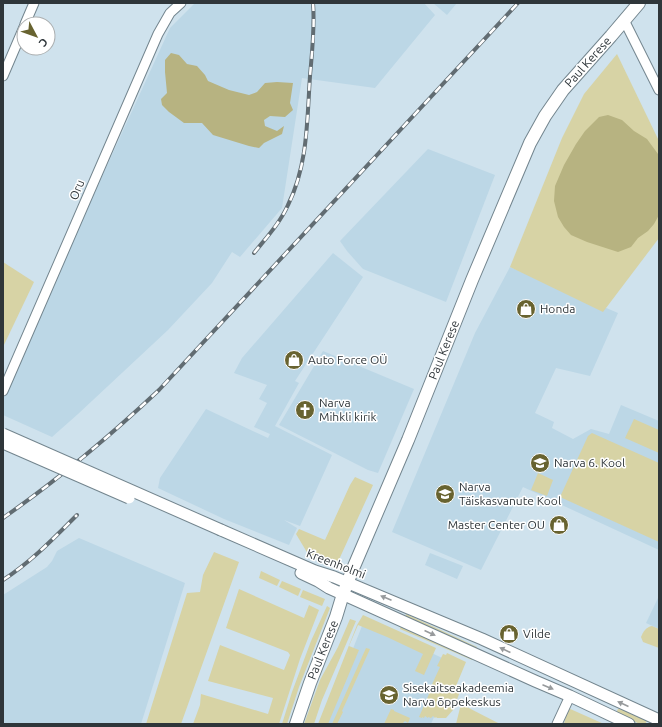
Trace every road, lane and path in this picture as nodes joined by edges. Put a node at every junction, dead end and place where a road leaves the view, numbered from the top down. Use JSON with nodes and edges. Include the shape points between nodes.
{"nodes":[{"id":1,"x":34,"y":3,"type":"edge"},
{"id":2,"x":181,"y":3,"type":"edge"},
{"id":3,"x":639,"y":3,"type":"edge"},
{"id":4,"x":28,"y":16,"type":"edge"},
{"id":5,"x":624,"y":20,"type":"junction"},
{"id":6,"x":16,"y":44,"type":"edge"},
{"id":7,"x":4,"y":70,"type":"edge"},
{"id":8,"x":659,"y":90,"type":"edge"},
{"id":9,"x":3,"y":391,"type":"edge"},
{"id":10,"x":3,"y":434,"type":"edge"},
{"id":11,"x":3,"y":442,"type":"edge"},
{"id":12,"x":220,"y":533,"type":"junction"},
{"id":13,"x":348,"y":583,"type":"junction"},
{"id":14,"x":343,"y":594,"type":"junction"},
{"id":15,"x":570,"y":696,"type":"junction"},
{"id":16,"x":659,"y":720,"type":"edge"},
{"id":17,"x":296,"y":724,"type":"edge"},
{"id":18,"x":557,"y":724,"type":"edge"},
{"id":19,"x":630,"y":724,"type":"edge"}],
"edges":[{"from":1,"to":4,"type":"street"},
{"from":2,"to":9,"type":"street","name":"Oru","via":[[170,13],[158,34]]},
{"from":3,"to":5,"type":"highway","name":"Paul Kerese"},
{"from":5,"to":8,"type":"street"},
{"from":5,"to":13,"type":"highway","name":"Paul Kerese","via":[[563,90],[530,143]]},
{"from":6,"to":7,"type":"street"},
{"from":10,"to":12,"type":"main road","name":"Kreenholmi","bridge":true},
{"from":11,"to":12,"type":"main road","name":"Kreenholmi","bridge":true},
{"from":12,"to":13,"type":"main road","name":"Kreenholmi"},
{"from":12,"to":14,"type":"main road","name":"Kreenholmi"},
{"from":13,"to":14,"type":"highway","name":"Paul Kerese"},
{"from":16,"to":13,"type":"main road","name":"Kreenholmi","one_way":true,"via":[[482,639]]},
{"from":14,"to":15,"type":"main road","name":"Kreenholmi","one_way":true},
{"from":14,"to":17,"type":"highway","name":"Paul Kerese"},
{"from":15,"to":18,"type":"street"},
{"from":15,"to":19,"type":"main road","name":"Kreenholmi"}]}
